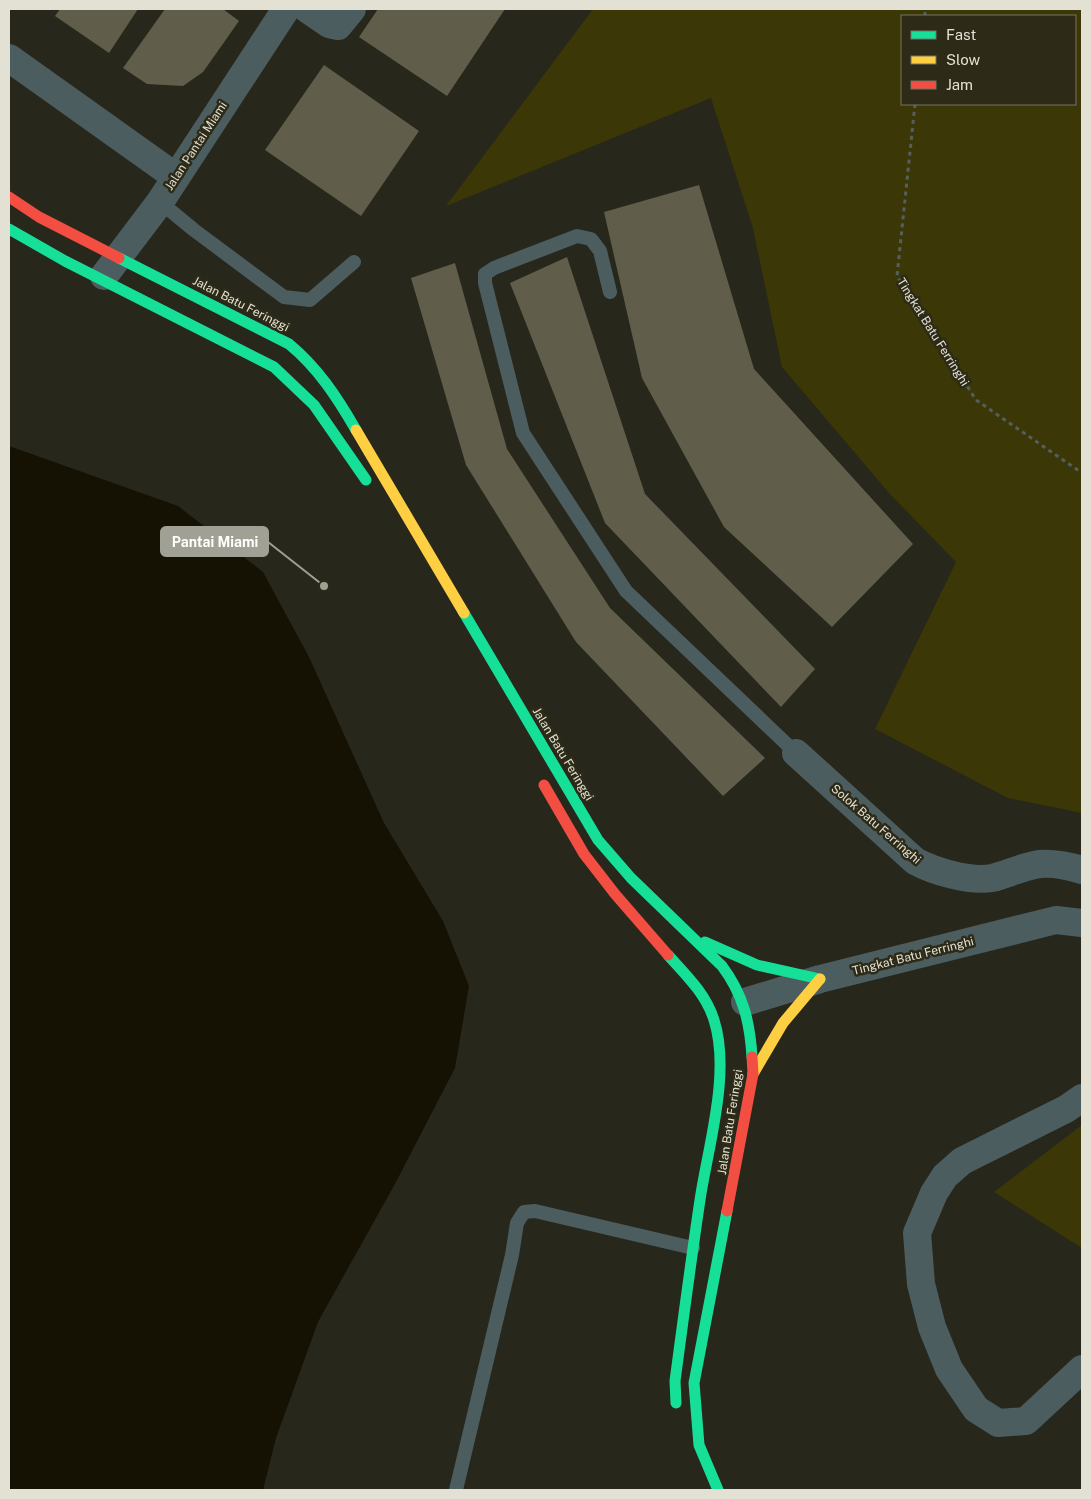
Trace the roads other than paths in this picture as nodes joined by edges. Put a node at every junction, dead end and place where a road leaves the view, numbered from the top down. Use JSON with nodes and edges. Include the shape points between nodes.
{"nodes":[{"id":1,"x":286,"y":9,"type":"edge"},
{"id":2,"x":307,"y":9,"type":"edge"},
{"id":3,"x":352,"y":9,"type":"edge"},
{"id":4,"x":9,"y":58,"type":"edge"},
{"id":5,"x":176,"y":177,"type":"junction"},
{"id":6,"x":9,"y":197,"type":"edge"},
{"id":7,"x":160,"y":202,"type":"junction"},
{"id":8,"x":9,"y":229,"type":"edge"},
{"id":9,"x":119,"y":257,"type":"junction"},
{"id":10,"x":354,"y":262,"type":"dead end"},
{"id":11,"x":102,"y":280,"type":"junction"},
{"id":12,"x":610,"y":292,"type":"dead end"},
{"id":13,"x":372,"y":490,"type":"dead end"},
{"id":14,"x":796,"y":753,"type":"joint"},
{"id":15,"x":540,"y":778,"type":"dead end"},
{"id":16,"x":1082,"y":870,"type":"edge"},
{"id":17,"x":1082,"y":923,"type":"edge"},
{"id":18,"x":690,"y":935,"type":"junction"},
{"id":19,"x":663,"y":947,"type":"junction"},
{"id":20,"x":704,"y":979,"type":"dead end"},
{"id":21,"x":820,"y":979,"type":"junction"},
{"id":22,"x":721,"y":990,"type":"dead end"},
{"id":23,"x":740,"y":1011,"type":"junction"},
{"id":24,"x":728,"y":1037,"type":"dead end"},
{"id":25,"x":754,"y":1074,"type":"junction"},
{"id":26,"x":721,"y":1076,"type":"junction"},
{"id":27,"x":1082,"y":1098,"type":"edge"},
{"id":28,"x":693,"y":1248,"type":"junction"},
{"id":29,"x":1082,"y":1369,"type":"edge"},
{"id":30,"x":677,"y":1416,"type":"dead end"},
{"id":31,"x":456,"y":1490,"type":"edge"},
{"id":32,"x":718,"y":1490,"type":"edge"}],
"edges":[{"from":1,"to":5,"type":"street","name":"Jalan Pantai Miami"},
{"from":2,"to":3,"type":"street","via":[[329,24],[338,26]]},
{"from":4,"to":5,"type":"street"},
{"from":5,"to":7,"type":"street","name":"Jalan Pantai Miami"},
{"from":6,"to":9,"type":"main road","name":"Jalan Batu Feringgi","via":[[39,217]]},
{"from":7,"to":9,"type":"street","name":"Jalan Pantai Miami"},
{"from":7,"to":10,"type":"lane","via":[[284,297],[310,300]]},
{"from":8,"to":11,"type":"main road"},
{"from":9,"to":11,"type":"street","name":"Jalan Pantai Miami"},
{"from":9,"to":18,"type":"main road","name":"Jalan Batu Feringgi","via":[[276,337],[307,359],[326,380],[598,840],[630,878]]},
{"from":11,"to":13,"type":"main road","via":[[258,357],[291,379],[324,419]]},
{"from":12,"to":14,"type":"lane","via":[[600,251],[591,239],[577,236],[486,274],[485,283],[523,432],[626,591]]},
{"from":14,"to":16,"type":"street","name":"Solok Batu Ferringhi","via":[[930,870],[981,878],[1040,864]]},
{"from":15,"to":19,"type":"main road","name":"Jalan Batu Feringgi","via":[[588,860]]},
{"from":17,"to":21,"type":"street","name":"Tingkat Batu Ferringhi","via":[[1056,920]]},
{"from":18,"to":21,"type":"main road","via":[[757,965]]},
{"from":18,"to":23,"type":"main road","name":"Jalan Batu Feringgi","via":[[735,982]]},
{"from":19,"to":20,"type":"main road"},
{"from":19,"to":26,"type":"main road","name":"Jalan Batu Feringgi","via":[[710,1008],[715,1022]]},
{"from":21,"to":23,"type":"street","name":"Tingkat Batu Ferringhi"},
{"from":21,"to":25,"type":"main road","via":[[783,1023]]},
{"from":22,"to":23,"type":"main road"},
{"from":23,"to":25,"type":"main road","name":"Jalan Batu Feringgi","via":[[751,1037]]},
{"from":24,"to":26,"type":"main road"},
{"from":25,"to":32,"type":"main road","name":"Jalan Batu Feringgi","via":[[694,1383],[699,1445]]},
{"from":26,"to":28,"type":"main road","name":"Jalan Batu Feringgi"},
{"from":27,"to":29,"type":"street","via":[[962,1161],[945,1176],[934,1193],[917,1233],[921,1284],[932,1327],[949,1369],[976,1409],[998,1423],[1026,1420]]},
{"from":28,"to":30,"type":"main road","name":"Jalan Batu Feringgi","via":[[676,1381]]},
{"from":28,"to":31,"type":"lane","via":[[535,1211],[524,1212],[517,1223]]}]}
